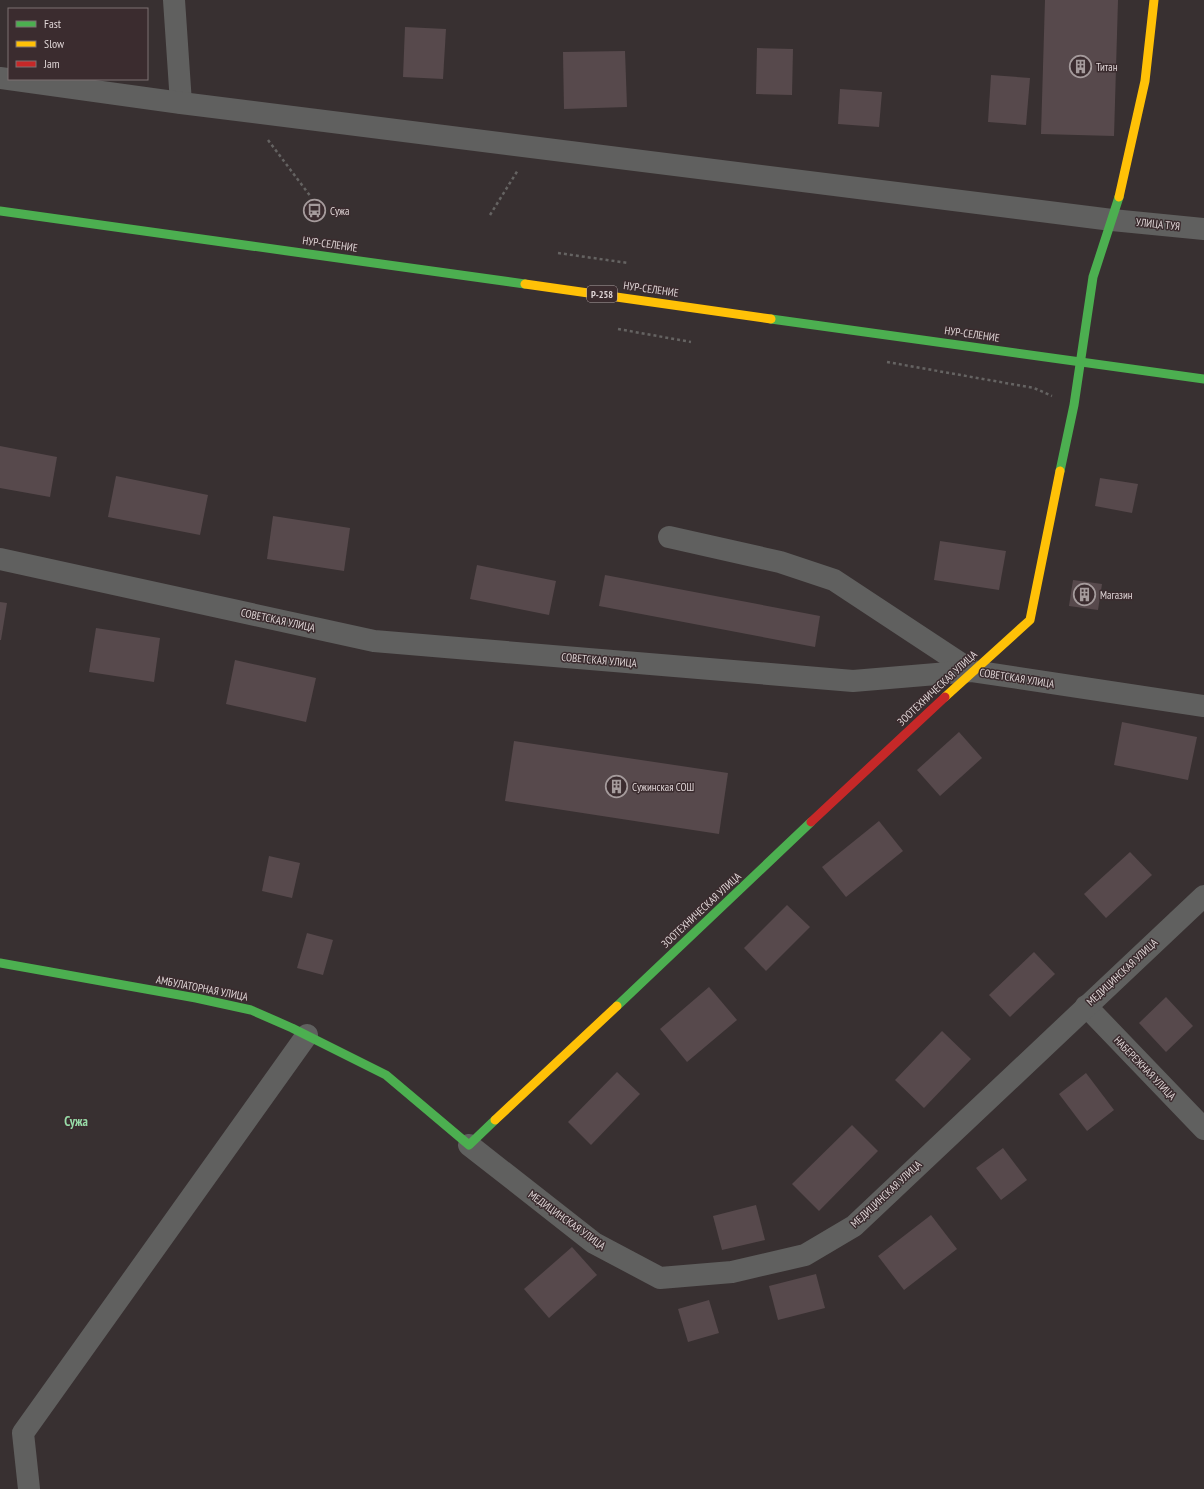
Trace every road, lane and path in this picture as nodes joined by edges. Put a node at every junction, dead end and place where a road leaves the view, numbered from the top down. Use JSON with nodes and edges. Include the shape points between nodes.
{"nodes":[{"id":1,"x":174,"y":0,"type":"edge"},
{"id":2,"x":1154,"y":0,"type":"edge"},
{"id":3,"x":14,"y":80,"type":"edge"},
{"id":4,"x":181,"y":103,"type":"junction"},
{"id":5,"x":247,"y":111,"type":"junction"},
{"id":6,"x":533,"y":147,"type":"junction"},
{"id":7,"x":311,"y":197,"type":"dead end"},
{"id":8,"x":0,"y":211,"type":"edge"},
{"id":9,"x":490,"y":215,"type":"dead end"},
{"id":10,"x":1112,"y":220,"type":"junction"},
{"id":11,"x":1204,"y":228,"type":"edge"},
{"id":12,"x":558,"y":253,"type":"dead end"},
{"id":13,"x":628,"y":263,"type":"dead end"},
{"id":14,"x":618,"y":329,"type":"dead end"},
{"id":15,"x":691,"y":342,"type":"dead end"},
{"id":16,"x":884,"y":361,"type":"dead end"},
{"id":17,"x":1082,"y":362,"type":"junction"},
{"id":18,"x":1204,"y":379,"type":"edge"},
{"id":19,"x":1074,"y":405,"type":"junction"},
{"id":20,"x":670,"y":537,"type":"dead end"},
{"id":21,"x":0,"y":559,"type":"edge"},
{"id":22,"x":972,"y":671,"type":"junction"},
{"id":23,"x":1204,"y":706,"type":"edge"},
{"id":24,"x":1204,"y":896,"type":"edge"},
{"id":25,"x":0,"y":963,"type":"edge"},
{"id":26,"x":1086,"y":1006,"type":"junction"},
{"id":27,"x":307,"y":1035,"type":"junction"},
{"id":28,"x":1204,"y":1129,"type":"edge"},
{"id":29,"x":469,"y":1145,"type":"junction"},
{"id":30,"x":29,"y":1489,"type":"edge"}],
"edges":[{"from":1,"to":4,"type":"street"},
{"from":2,"to":10,"type":"main road","via":[[1145,81],[1122,187]]},
{"from":3,"to":4,"type":"street","name":"УЛИЦА ТУЯ"},
{"from":4,"to":5,"type":"street","name":"УЛИЦА ТУЯ"},
{"from":5,"to":6,"type":"street","name":"УЛИЦА ТУЯ"},
{"from":5,"to":7,"type":"path"},
{"from":6,"to":9,"type":"path"},
{"from":6,"to":10,"type":"street","name":"УЛИЦА ТУЯ"},
{"from":8,"to":17,"type":"main road","name":"НУР-СЕЛЕНИЕ","number":"Р-258"},
{"from":10,"to":11,"type":"street","name":"УЛИЦА ТУЯ"},
{"from":10,"to":17,"type":"main road","via":[[1093,277]]},
{"from":12,"to":13,"type":"path"},
{"from":14,"to":15,"type":"path"},
{"from":16,"to":19,"type":"path","via":[[1034,388]]},
{"from":17,"to":18,"type":"main road","name":"НУР-СЕЛЕНИЕ","number":"Р-258"},
{"from":17,"to":19,"type":"main road"},
{"from":19,"to":22,"type":"main road","name":"ЗООТЕХНИЧЕСКАЯ УЛИЦА","via":[[1030,620]]},
{"from":20,"to":22,"type":"street","via":[[780,562],[834,580]]},
{"from":21,"to":22,"type":"street","name":"СОВЕТСКАЯ УЛИЦА","via":[[374,641],[853,681]]},
{"from":22,"to":23,"type":"street","name":"СОВЕТСКАЯ УЛИЦА"},
{"from":22,"to":29,"type":"main road","name":"ЗООТЕХНИЧЕСКАЯ УЛИЦА"},
{"from":24,"to":26,"type":"street","name":"МЕДИЦИНСКАЯ УЛИЦА"},
{"from":25,"to":27,"type":"main road","name":"АМБУЛАТОРНАЯ УЛИЦА","via":[[251,1010]]},
{"from":26,"to":28,"type":"street","name":"НАБЕРЕЖНАЯ УЛИЦА"},
{"from":26,"to":29,"type":"street","name":"МЕДИЦИНСКАЯ УЛИЦА","via":[[854,1226],[805,1255],[732,1272],[660,1278],[594,1243]]},
{"from":27,"to":29,"type":"main road","name":"АМБУЛАТОРНАЯ УЛИЦА","via":[[386,1075]]},
{"from":27,"to":30,"type":"street","via":[[23,1433]]}]}
